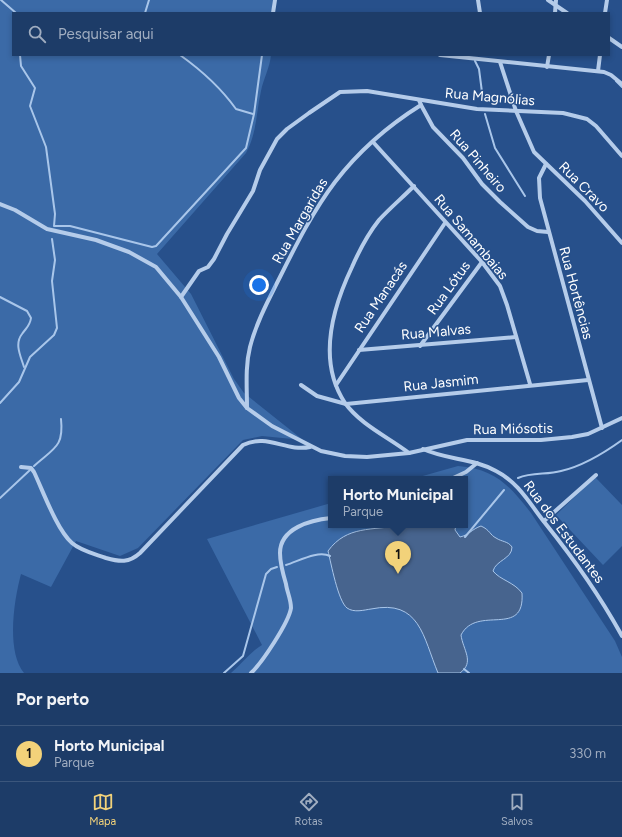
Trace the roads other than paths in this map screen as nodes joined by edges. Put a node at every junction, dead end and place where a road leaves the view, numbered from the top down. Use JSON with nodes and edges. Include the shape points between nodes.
{"nodes":[{"id":1,"x":275,"y":0,"type":"edge"},
{"id":2,"x":478,"y":0,"type":"edge"},
{"id":3,"x":548,"y":0,"type":"edge"},
{"id":4,"x":607,"y":0,"type":"edge"},
{"id":5,"x":556,"y":2,"type":"edge"},
{"id":6,"x":273,"y":12,"type":"edge"},
{"id":7,"x":480,"y":12,"type":"edge"},
{"id":8,"x":555,"y":12,"type":"edge"},
{"id":9,"x":566,"y":12,"type":"edge"},
{"id":10,"x":605,"y":12,"type":"edge"},
{"id":11,"x":610,"y":39,"type":"edge"},
{"id":12,"x":622,"y":46,"type":"edge"},
{"id":13,"x":448,"y":56,"type":"edge"},
{"id":14,"x":487,"y":56,"type":"edge"},
{"id":15,"x":549,"y":56,"type":"edge"},
{"id":16,"x":600,"y":56,"type":"edge"},
{"id":17,"x":488,"y":61,"type":"junction"},
{"id":18,"x":500,"y":62,"type":"junction"},
{"id":19,"x":548,"y":67,"type":"junction"},
{"id":20,"x":598,"y":72,"type":"junction"},
{"id":21,"x":622,"y":84,"type":"edge"},
{"id":22,"x":420,"y":103,"type":"junction"},
{"id":23,"x":516,"y":111,"type":"junction"},
{"id":24,"x":374,"y":142,"type":"junction"},
{"id":25,"x":622,"y":156,"type":"edge"},
{"id":26,"x":546,"y":164,"type":"junction"},
{"id":27,"x":414,"y":186,"type":"junction"},
{"id":28,"x":0,"y":204,"type":"edge"},
{"id":29,"x":445,"y":223,"type":"junction"},
{"id":30,"x":548,"y":232,"type":"junction"},
{"id":31,"x":622,"y":244,"type":"edge"},
{"id":32,"x":482,"y":262,"type":"junction"},
{"id":33,"x":181,"y":297,"type":"junction"},
{"id":34,"x":516,"y":337,"type":"junction"},
{"id":35,"x":420,"y":346,"type":"junction"},
{"id":36,"x":358,"y":350,"type":"junction"},
{"id":37,"x":588,"y":380,"type":"junction"},
{"id":38,"x":530,"y":384,"type":"junction"},
{"id":39,"x":301,"y":385,"type":"dead end"},
{"id":40,"x":336,"y":385,"type":"junction"},
{"id":41,"x":346,"y":404,"type":"junction"},
{"id":42,"x":247,"y":408,"type":"junction"},
{"id":43,"x":622,"y":418,"type":"edge"},
{"id":44,"x":602,"y":428,"type":"junction"},
{"id":45,"x":310,"y":446,"type":"junction"},
{"id":46,"x":423,"y":449,"type":"junction"},
{"id":47,"x":410,"y":453,"type":"junction"},
{"id":48,"x":477,"y":463,"type":"junction"},
{"id":49,"x":22,"y":466,"type":"dead end"},
{"id":50,"x":596,"y":475,"type":"dead end"},
{"id":51,"x":457,"y":476,"type":"edge"},
{"id":52,"x":328,"y":518,"type":"edge"},
{"id":53,"x":544,"y":521,"type":"junction"},
{"id":54,"x":622,"y":636,"type":"edge"},
{"id":55,"x":251,"y":673,"type":"edge"}],
"edges":[{"from":1,"to":6,"type":"street"},
{"from":2,"to":7,"type":"street"},
{"from":3,"to":5,"type":"street"},
{"from":4,"to":10,"type":"street"},
{"from":5,"to":8,"type":"street"},
{"from":5,"to":9,"type":"street"},
{"from":11,"to":12,"type":"street"},
{"from":13,"to":17,"type":"street"},
{"from":14,"to":17,"type":"street"},
{"from":15,"to":19,"type":"street"},
{"from":16,"to":20,"type":"street"},
{"from":17,"to":18,"type":"street"},
{"from":18,"to":19,"type":"street"},
{"from":18,"to":23,"type":"street","name":"Rua Cravo"},
{"from":19,"to":20,"type":"street"},
{"from":20,"to":21,"type":"street","via":[[607,72]]},
{"from":22,"to":23,"type":"street","name":"Rua Magnólias"},
{"from":22,"to":24,"type":"street","name":"Rua Margaridas"},
{"from":22,"to":30,"type":"street","name":"Rua Pinheiro","via":[[433,127],[482,184],[528,228]]},
{"from":22,"to":33,"type":"street","name":"Rua Magnólias","via":[[367,92],[340,92],[303,117],[277,139],[260,170],[253,191],[226,234],[214,259],[208,267],[199,271]]},
{"from":23,"to":25,"type":"street","name":"Rua Magnólias","via":[[563,113],[587,120],[596,126]]},
{"from":23,"to":26,"type":"street","name":"Rua Cravo","via":[[534,152]]},
{"from":24,"to":27,"type":"street","name":"Rua Samambaias"},
{"from":24,"to":42,"type":"street","name":"Rua Margaridas","via":[[335,182],[270,297],[247,360]]},
{"from":26,"to":30,"type":"street","name":"Rua Hortências","via":[[539,178],[539,187]]},
{"from":26,"to":31,"type":"street","name":"Rua Cravo","via":[[585,200]]},
{"from":27,"to":29,"type":"street","name":"Rua Samambaias"},
{"from":27,"to":40,"type":"street","via":[[373,229],[343,285],[336,304],[330,338],[330,363]]},
{"from":28,"to":33,"type":"street","via":[[47,229],[96,240],[147,261],[166,278]]},
{"from":29,"to":32,"type":"street","name":"Rua Samambaias"},
{"from":29,"to":36,"type":"street","name":"Rua Manacás"},
{"from":30,"to":37,"type":"street","name":"Rua Hortências"},
{"from":32,"to":34,"type":"street","name":"Rua Samambaias","via":[[504,295]]},
{"from":32,"to":35,"type":"street","name":"Rua Lótus"},
{"from":33,"to":42,"type":"street"},
{"from":34,"to":35,"type":"street","name":"Rua Malvas"},
{"from":34,"to":38,"type":"street","name":"Rua Samambaias"},
{"from":35,"to":36,"type":"street","name":"Rua Malvas"},
{"from":36,"to":40,"type":"street","name":"Rua Manacás"},
{"from":37,"to":38,"type":"street","name":"Rua Jasmim"},
{"from":37,"to":44,"type":"street","name":"Rua Hortências"},
{"from":38,"to":41,"type":"street","name":"Rua Jasmim"},
{"from":39,"to":41,"type":"street","name":"Rua Jasmim","via":[[317,396]]},
{"from":40,"to":41,"type":"street"},
{"from":41,"to":47,"type":"street","via":[[373,429]]},
{"from":42,"to":45,"type":"street","via":[[272,426]]},
{"from":43,"to":44,"type":"street","name":"Rua Miósotis"},
{"from":44,"to":46,"type":"street","name":"Rua Miósotis","via":[[572,437],[541,440],[467,440]]},
{"from":45,"to":47,"type":"street","name":"Rua Miósotis","via":[[345,456],[367,457]]},
{"from":45,"to":49,"type":"street","via":[[296,448],[262,440],[244,445],[140,553],[123,562],[85,551],[72,543],[56,519],[34,472],[31,468]]},
{"from":46,"to":47,"type":"street","name":"Rua Miósotis"},
{"from":46,"to":48,"type":"street","name":"Rua dos Estudantes","via":[[441,456]]},
{"from":48,"to":51,"type":"street"},
{"from":48,"to":53,"type":"street","name":"Rua dos Estudantes","via":[[508,478],[525,495]]},
{"from":50,"to":53,"type":"street"},
{"from":52,"to":55,"type":"street","via":[[315,519],[303,524],[293,530],[282,544],[281,563],[291,600],[291,610],[281,632]]},
{"from":53,"to":54,"type":"street","name":"Rua dos Estudantes","via":[[587,578]]}]}
